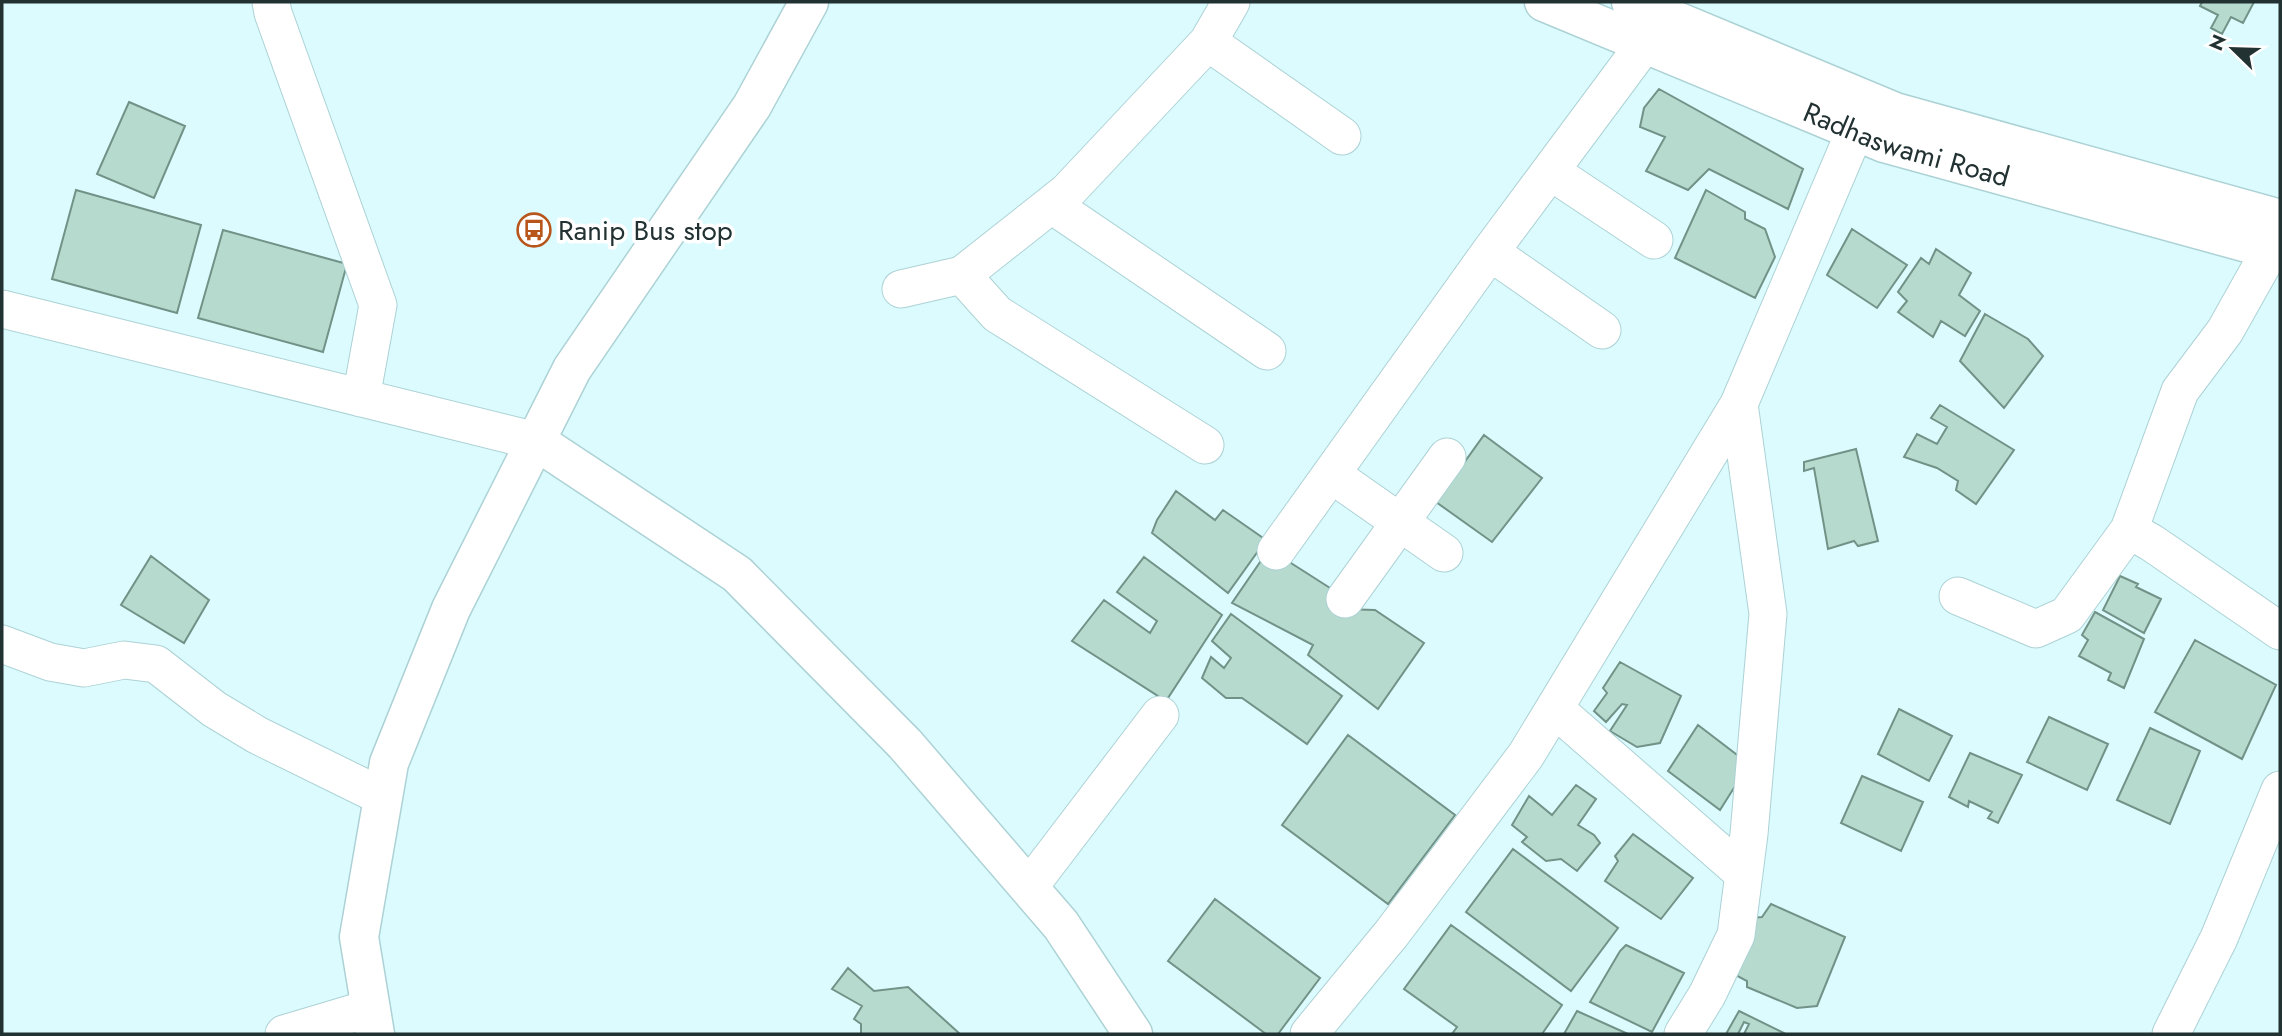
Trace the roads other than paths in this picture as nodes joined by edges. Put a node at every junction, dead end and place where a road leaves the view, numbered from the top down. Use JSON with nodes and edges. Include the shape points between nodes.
{"nodes":[{"id":1,"x":809,"y":2,"type":"edge"},
{"id":2,"x":1231,"y":2,"type":"edge"},
{"id":3,"x":1544,"y":2,"type":"edge"},
{"id":4,"x":1631,"y":2,"type":"edge"},
{"id":5,"x":267,"y":5,"type":"edge"},
{"id":6,"x":1208,"y":42,"type":"junction"},
{"id":7,"x":1646,"y":42,"type":"junction"},
{"id":8,"x":1855,"y":131,"type":"junction"},
{"id":9,"x":1342,"y":136,"type":"dead end"},
{"id":10,"x":1550,"y":171,"type":"junction"},
{"id":11,"x":1052,"y":205,"type":"junction"},
{"id":12,"x":1654,"y":240,"type":"dead end"},
{"id":13,"x":2277,"y":240,"type":"edge"},
{"id":14,"x":1490,"y":253,"type":"junction"},
{"id":15,"x":962,"y":275,"type":"junction"},
{"id":16,"x":901,"y":289,"type":"dead end"},
{"id":17,"x":2,"y":309,"type":"edge"},
{"id":18,"x":1602,"y":330,"type":"dead end"},
{"id":19,"x":1267,"y":351,"type":"dead end"},
{"id":20,"x":361,"y":398,"type":"junction"},
{"id":21,"x":1739,"y":404,"type":"junction"},
{"id":22,"x":537,"y":441,"type":"junction"},
{"id":23,"x":1205,"y":445,"type":"dead end"},
{"id":24,"x":1447,"y":457,"type":"dead end"},
{"id":25,"x":1331,"y":474,"type":"junction"},
{"id":26,"x":1401,"y":522,"type":"junction"},
{"id":27,"x":2129,"y":530,"type":"junction"},
{"id":28,"x":1276,"y":551,"type":"dead end"},
{"id":29,"x":1444,"y":553,"type":"dead end"},
{"id":30,"x":1958,"y":596,"type":"dead end"},
{"id":31,"x":1345,"y":599,"type":"dead end"},
{"id":32,"x":2280,"y":631,"type":"edge"},
{"id":33,"x":2,"y":644,"type":"edge"},
{"id":34,"x":1555,"y":709,"type":"junction"},
{"id":35,"x":1160,"y":715,"type":"dead end"},
{"id":36,"x":2280,"y":790,"type":"edge"},
{"id":37,"x":383,"y":797,"type":"junction"},
{"id":38,"x":1744,"y":874,"type":"junction"},
{"id":39,"x":1029,"y":887,"type":"junction"},
{"id":40,"x":373,"y":1021,"type":"edge"},
{"id":41,"x":284,"y":1034,"type":"edge"},
{"id":42,"x":1133,"y":1034,"type":"edge"},
{"id":43,"x":1309,"y":1034,"type":"edge"},
{"id":44,"x":1683,"y":1034,"type":"edge"},
{"id":45,"x":2171,"y":1034,"type":"edge"}],
"edges":[{"from":1,"to":22,"type":"street","via":[[752,106],[572,369]]},
{"from":2,"to":6,"type":"street"},
{"from":3,"to":7,"type":"street","name":"Radhaswami Road"},
{"from":4,"to":13,"type":"street","name":"Radhaswami Road","via":[[1895,113]]},
{"from":5,"to":20,"type":"street","via":[[378,305]]},
{"from":6,"to":9,"type":"street"},
{"from":6,"to":11,"type":"street"},
{"from":7,"to":8,"type":"street","name":"Radhaswami Road"},
{"from":7,"to":10,"type":"street"},
{"from":8,"to":13,"type":"street","name":"Radhaswami Road","via":[[1884,143]]},
{"from":8,"to":21,"type":"street"},
{"from":10,"to":12,"type":"street"},
{"from":10,"to":14,"type":"street"},
{"from":11,"to":15,"type":"street"},
{"from":11,"to":19,"type":"street"},
{"from":13,"to":27,"type":"street","via":[[2225,331],[2180,391]]},
{"from":14,"to":18,"type":"street"},
{"from":14,"to":25,"type":"street"},
{"from":15,"to":16,"type":"street"},
{"from":15,"to":23,"type":"street","via":[[997,314]]},
{"from":17,"to":20,"type":"street"},
{"from":20,"to":22,"type":"street"},
{"from":21,"to":34,"type":"street"},
{"from":21,"to":38,"type":"street","via":[[1768,614]]},
{"from":22,"to":37,"type":"street","via":[[451,609],[389,763]]},
{"from":22,"to":39,"type":"street","via":[[737,575],[905,744]]},
{"from":24,"to":26,"type":"street"},
{"from":25,"to":26,"type":"street"},
{"from":25,"to":28,"type":"street"},
{"from":26,"to":29,"type":"street"},
{"from":26,"to":31,"type":"street"},
{"from":27,"to":30,"type":"street","via":[[2067,615],[2036,629]]},
{"from":27,"to":32,"type":"street"},
{"from":33,"to":37,"type":"street","via":[[50,662],[84,668],[124,660],[156,664],[214,709]]},
{"from":34,"to":38,"type":"street"},
{"from":34,"to":43,"type":"street","via":[[1518,766],[1392,933]]},
{"from":35,"to":39,"type":"street"},
{"from":36,"to":45,"type":"street","via":[[2219,939]]},
{"from":37,"to":40,"type":"street","via":[[359,937]]},
{"from":38,"to":44,"type":"street","via":[[1736,935]]},
{"from":39,"to":42,"type":"street","via":[[1061,925]]},
{"from":40,"to":41,"type":"street"}]}
